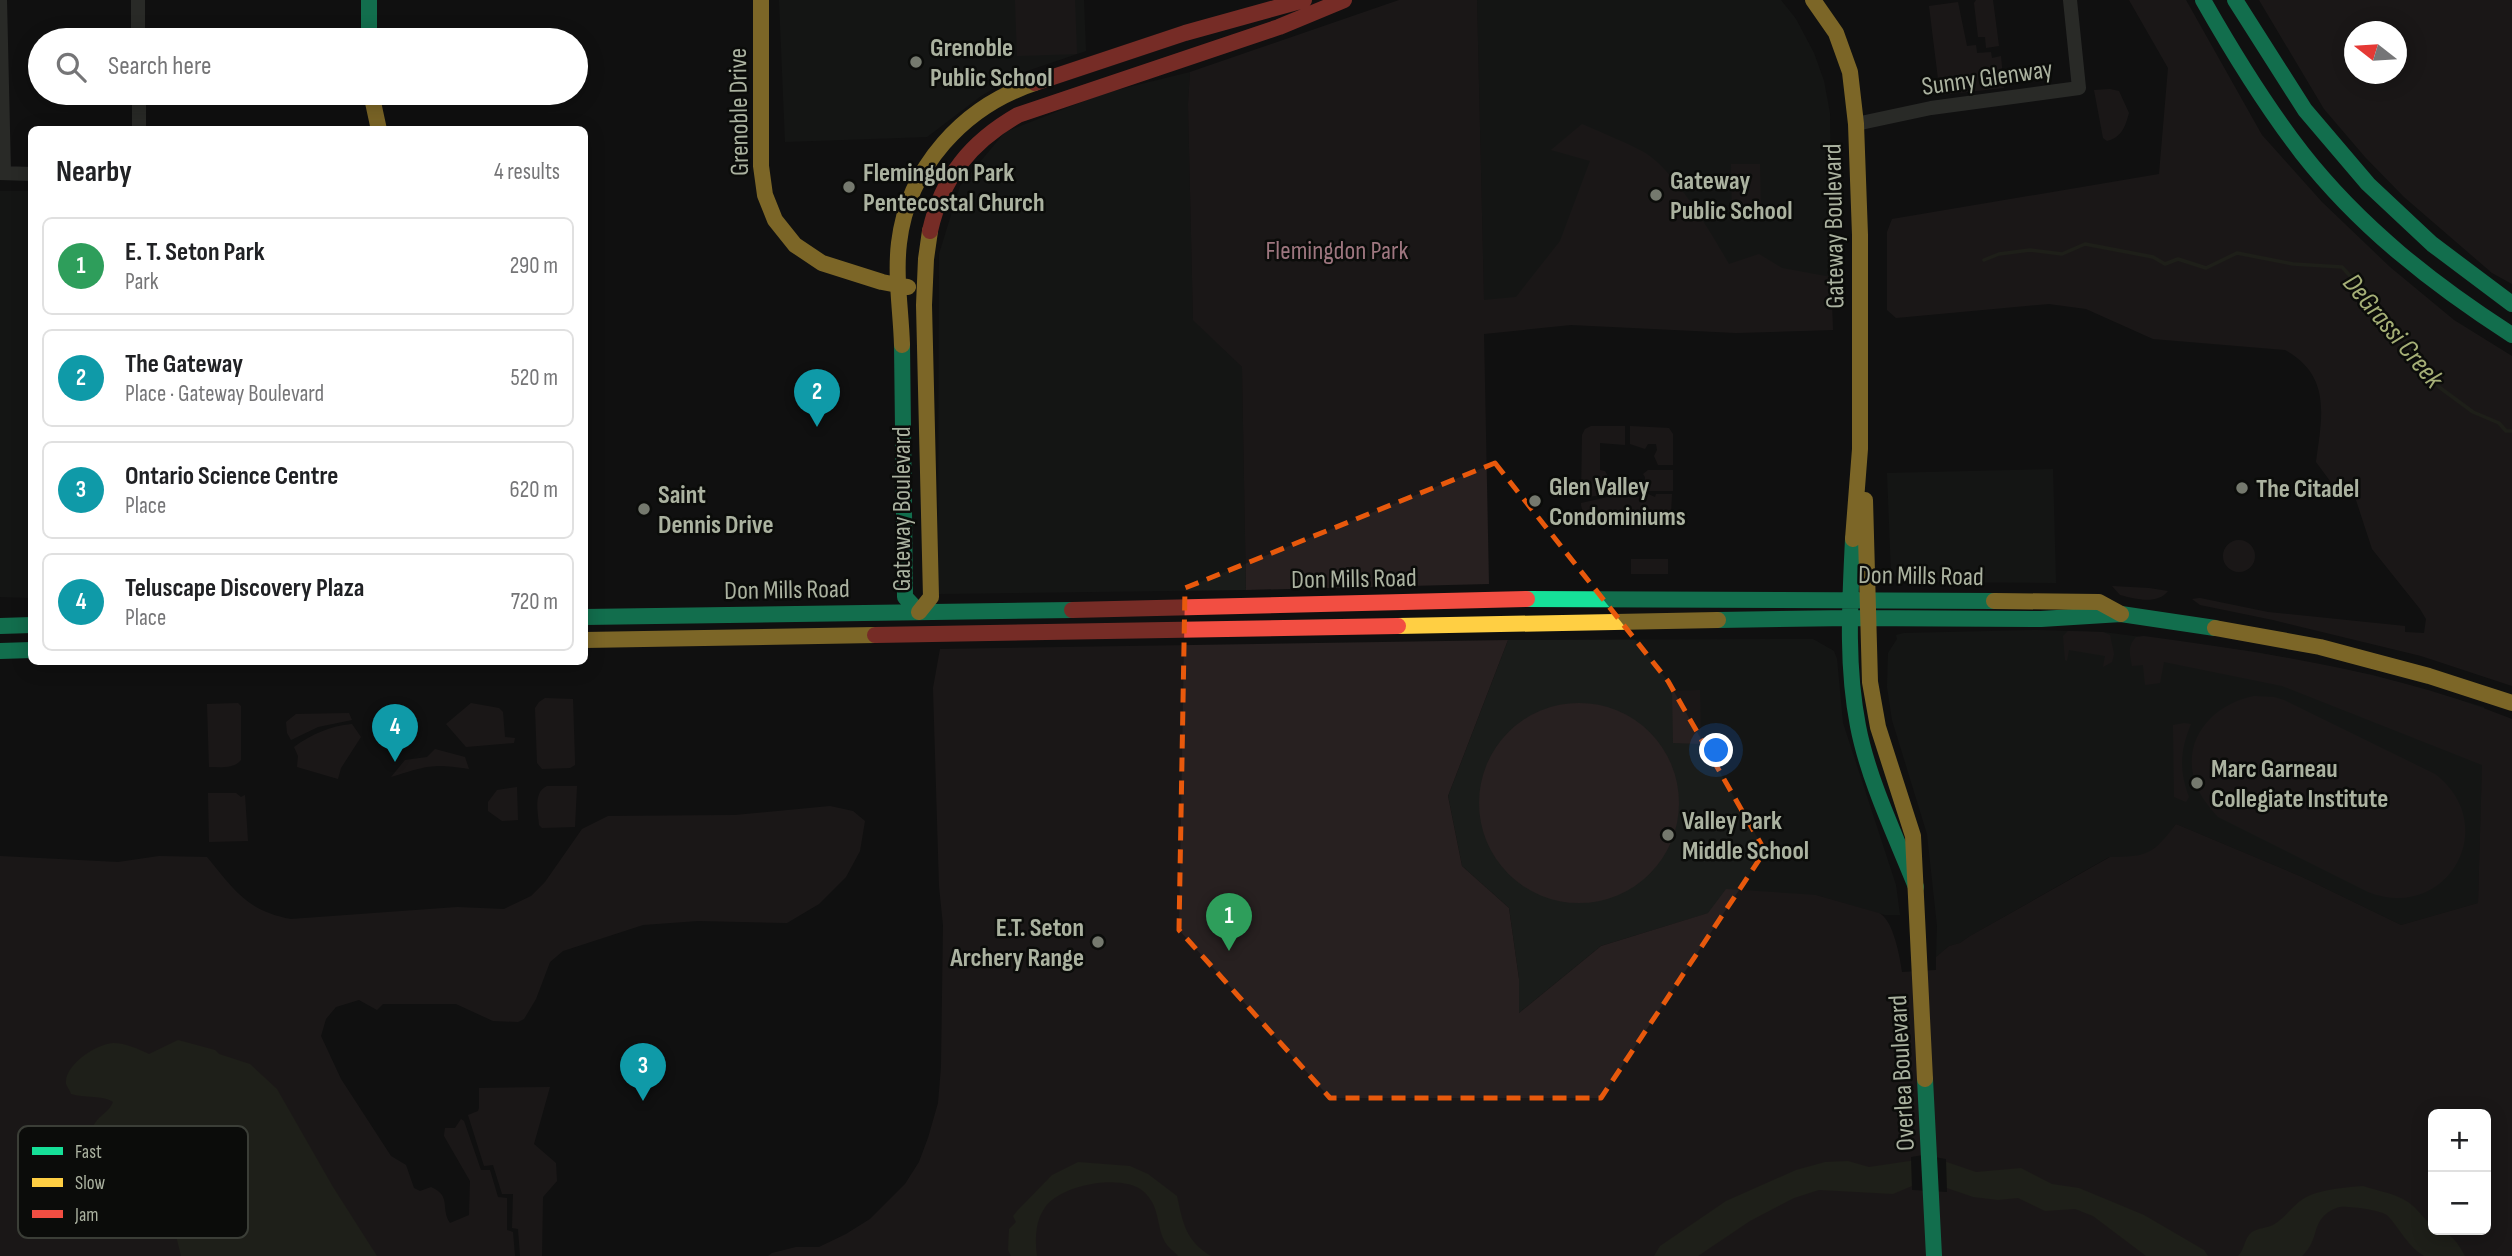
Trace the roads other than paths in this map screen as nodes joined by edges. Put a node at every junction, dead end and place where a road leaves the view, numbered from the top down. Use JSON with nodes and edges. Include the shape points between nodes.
{"nodes":[{"id":1,"x":0,"y":0,"type":"edge"},
{"id":2,"x":138,"y":0,"type":"edge"},
{"id":3,"x":369,"y":0,"type":"edge"},
{"id":4,"x":761,"y":0,"type":"edge"},
{"id":5,"x":1304,"y":0,"type":"edge"},
{"id":6,"x":1344,"y":0,"type":"edge"},
{"id":7,"x":1813,"y":0,"type":"edge"},
{"id":8,"x":2070,"y":0,"type":"edge"},
{"id":9,"x":2203,"y":0,"type":"edge"},
{"id":10,"x":2235,"y":0,"type":"edge"},
{"id":11,"x":138,"y":28,"type":"edge"},
{"id":12,"x":369,"y":28,"type":"edge"},
{"id":13,"x":1123,"y":53,"type":"junction"},
{"id":14,"x":1132,"y":77,"type":"junction"},
{"id":15,"x":139,"y":105,"type":"edge"},
{"id":16,"x":374,"y":105,"type":"edge"},
{"id":17,"x":1856,"y":124,"type":"junction"},
{"id":18,"x":139,"y":126,"type":"edge"},
{"id":19,"x":378,"y":126,"type":"edge"},
{"id":20,"x":2,"y":173,"type":"edge"},
{"id":21,"x":28,"y":174,"type":"edge"},
{"id":22,"x":897,"y":286,"type":"junction"},
{"id":23,"x":923,"y":289,"type":"junction"},
{"id":24,"x":2512,"y":304,"type":"edge"},
{"id":25,"x":2512,"y":335,"type":"edge"},
{"id":26,"x":928,"y":488,"type":"junction"},
{"id":27,"x":904,"y":492,"type":"junction"},
{"id":28,"x":1860,"y":599,"type":"junction"},
{"id":29,"x":919,"y":612,"type":"junction"},
{"id":30,"x":2121,"y":614,"type":"junction"},
{"id":31,"x":588,"y":617,"type":"edge"},
{"id":32,"x":1850,"y":618,"type":"junction"},
{"id":33,"x":1868,"y":618,"type":"junction"},
{"id":34,"x":28,"y":625,"type":"edge"},
{"id":35,"x":0,"y":626,"type":"edge"},
{"id":36,"x":588,"y":640,"type":"edge"},
{"id":37,"x":28,"y":650,"type":"edge"},
{"id":38,"x":0,"y":651,"type":"edge"},
{"id":39,"x":2512,"y":703,"type":"edge"},
{"id":40,"x":1916,"y":887,"type":"junction"},
{"id":41,"x":1934,"y":1256,"type":"edge"}],
"edges":[{"from":1,"to":20,"type":"street"},
{"from":2,"to":11,"type":"street"},
{"from":3,"to":12,"type":"main road"},
{"from":4,"to":22,"type":"main road","name":"Grenoble Drive","via":[[761,166],[775,220],[795,245],[822,263]]},
{"from":5,"to":13,"type":"main road","name":"Gateway Boulevard"},
{"from":6,"to":14,"type":"main road","name":"Gateway Boulevard"},
{"from":7,"to":17,"type":"main road","name":"Gateway Boulevard","via":[[1836,33],[1850,72]]},
{"from":8,"to":17,"type":"street","name":"Sunny Glenway","via":[[2079,88],[1931,108]]},
{"from":9,"to":25,"type":"main road","via":[[2281,124],[2331,186],[2396,250]]},
{"from":10,"to":24,"type":"main road","via":[[2305,110],[2368,184],[2432,244]]},
{"from":13,"to":14,"type":"main road"},
{"from":13,"to":22,"type":"main road","name":"Gateway Boulevard","via":[[1010,91],[984,105],[947,137],[923,171],[906,214],[897,252]]},
{"from":14,"to":23,"type":"main road","name":"Gateway Boulevard","via":[[1018,116],[972,148],[941,194]]},
{"from":15,"to":18,"type":"street"},
{"from":16,"to":19,"type":"main road"},
{"from":17,"to":28,"type":"main road","name":"Gateway Boulevard","via":[[1860,461],[1866,505]]},
{"from":20,"to":21,"type":"street"},
{"from":22,"to":23,"type":"main road","name":"Grenoble Drive"},
{"from":22,"to":27,"type":"main road","name":"Gateway Boulevard"},
{"from":23,"to":26,"type":"main road","name":"Gateway Boulevard"},
{"from":26,"to":27,"type":"main road"},
{"from":26,"to":29,"type":"main road","name":"Gateway Boulevard","via":[[931,597]]},
{"from":27,"to":29,"type":"main road","name":"Gateway Boulevard","via":[[905,597]]},
{"from":28,"to":29,"type":"main road","name":"Don Mills Road","via":[[1574,598]]},
{"from":28,"to":30,"type":"main road","name":"Don Mills Road","via":[[2099,602]]},
{"from":28,"to":32,"type":"main road","name":"Overlea Boulevard"},
{"from":28,"to":33,"type":"main road","name":"Overlea Boulevard"},
{"from":29,"to":31,"type":"main road","name":"Don Mills Road"},
{"from":30,"to":33,"type":"main road","name":"Don Mills Road","via":[[2041,620]]},
{"from":30,"to":39,"type":"main road","name":"Don Mills Road","via":[[2320,647]]},
{"from":32,"to":33,"type":"main road","name":"Don Mills Road"},
{"from":32,"to":36,"type":"main road","name":"Don Mills Road"},
{"from":32,"to":40,"type":"main road","name":"Overlea Boulevard","via":[[1857,728]]},
{"from":33,"to":40,"type":"main road","name":"Overlea Boulevard","via":[[1870,682],[1878,727],[1913,836]]},
{"from":34,"to":35,"type":"main road"},
{"from":37,"to":38,"type":"main road"},
{"from":40,"to":41,"type":"main road","name":"Overlea Boulevard"}]}
